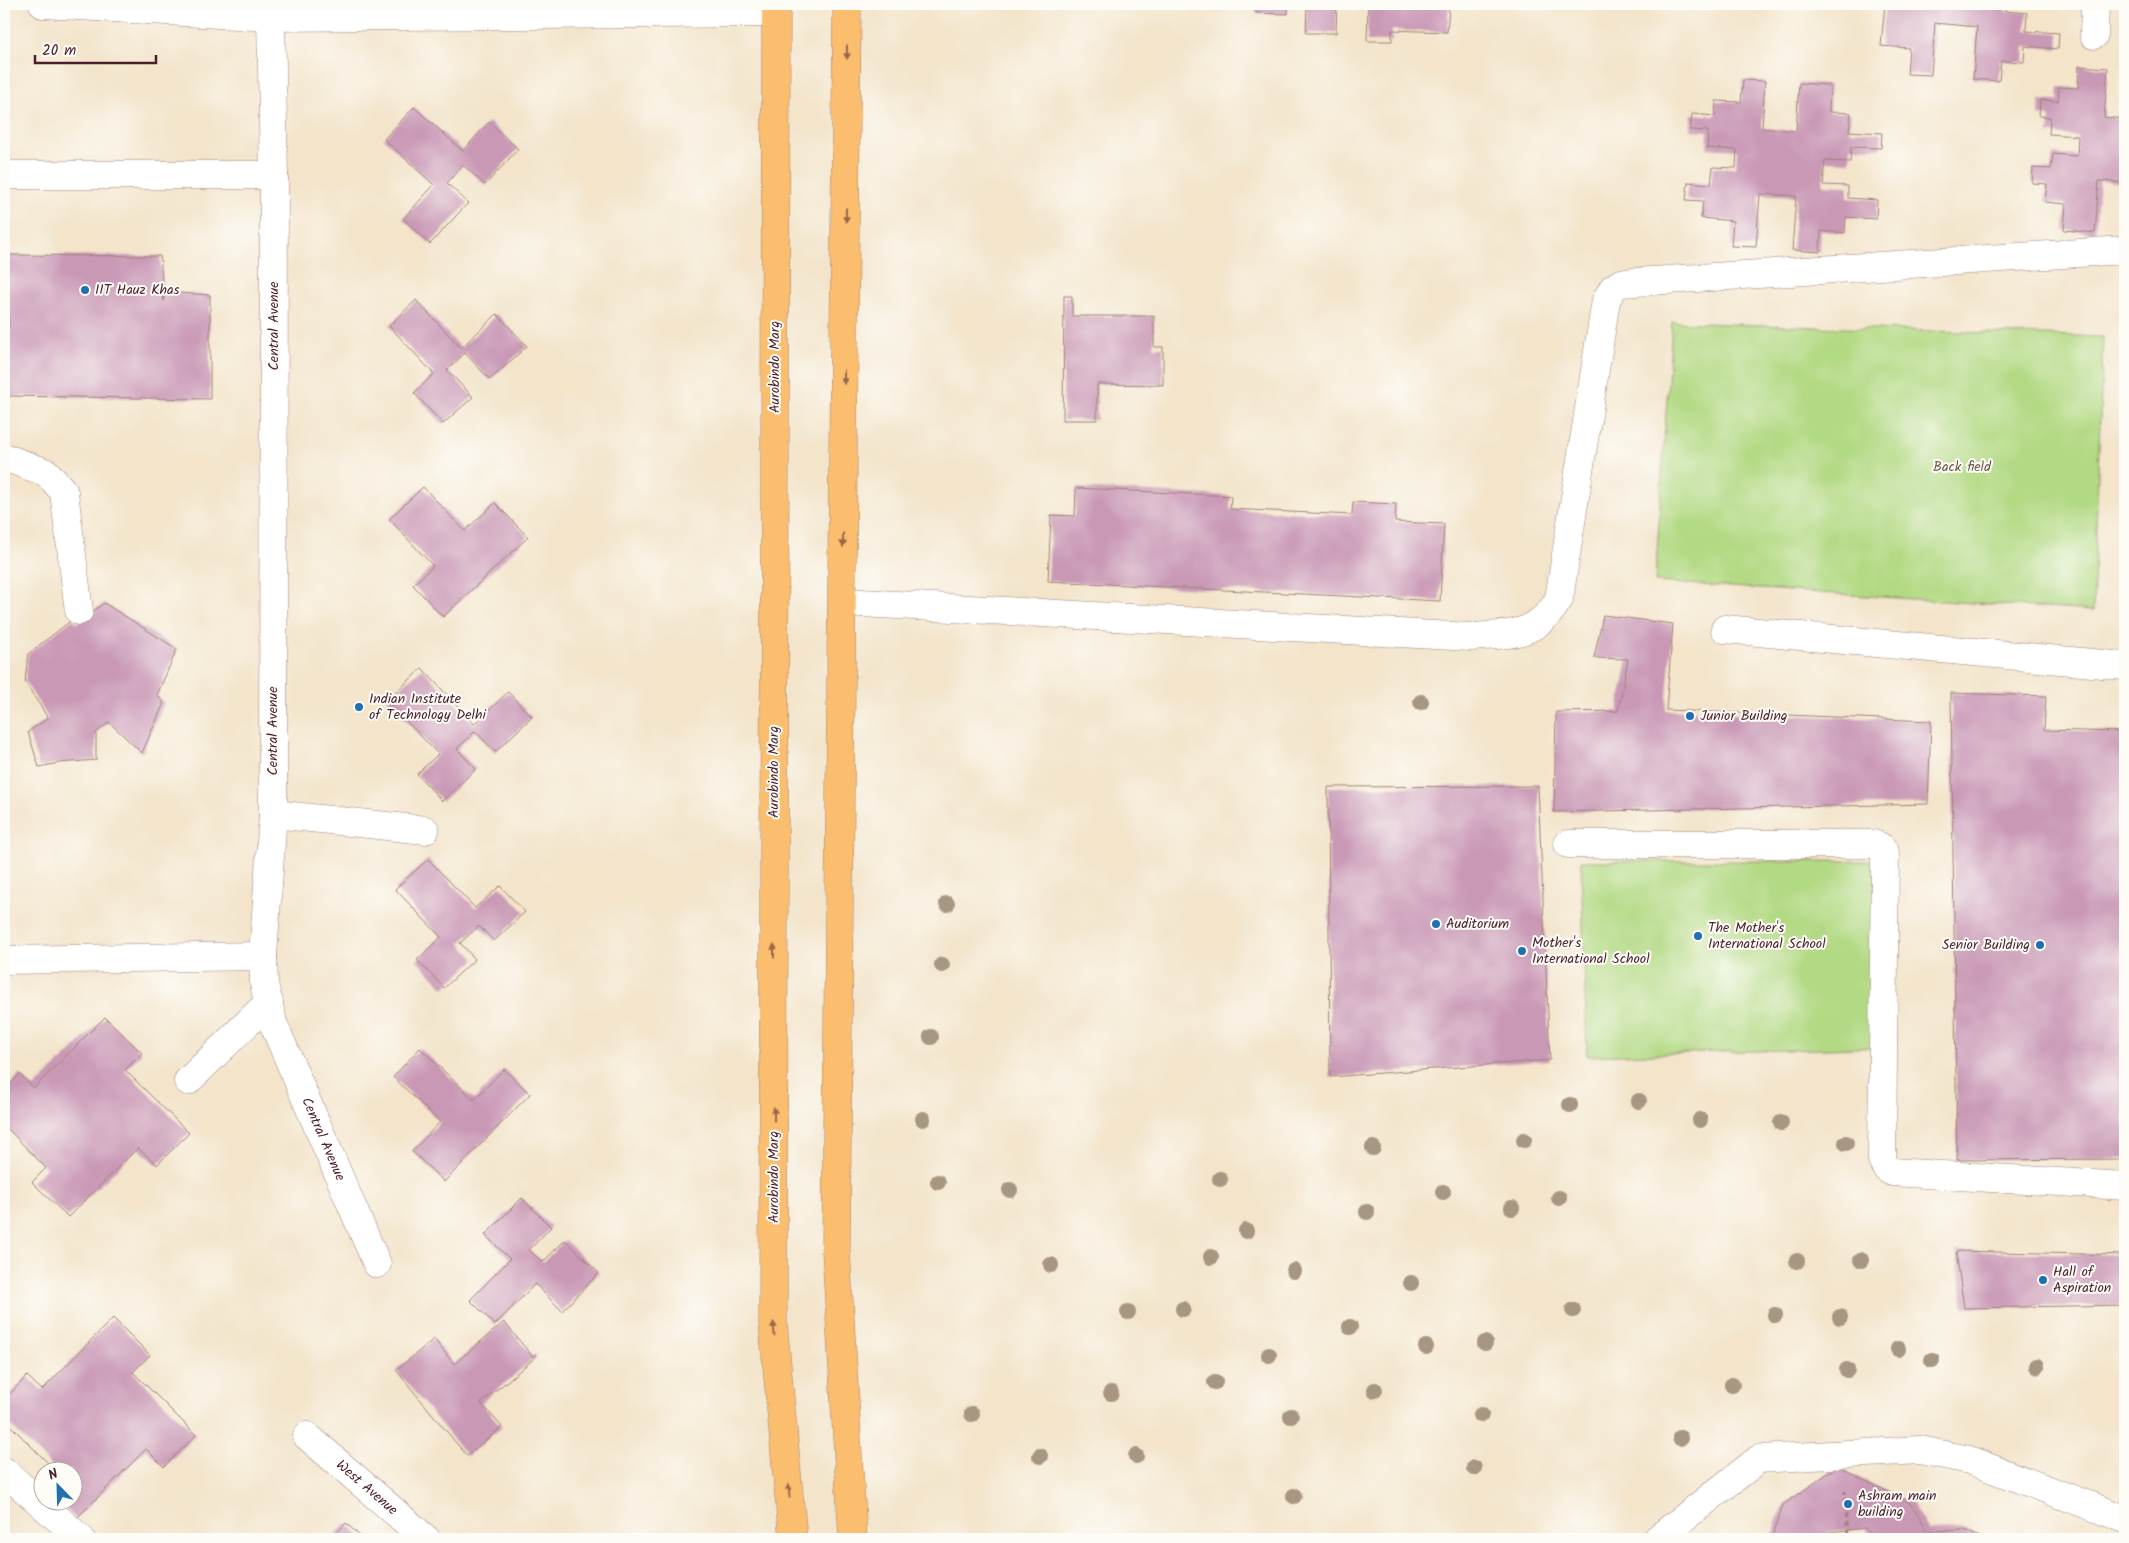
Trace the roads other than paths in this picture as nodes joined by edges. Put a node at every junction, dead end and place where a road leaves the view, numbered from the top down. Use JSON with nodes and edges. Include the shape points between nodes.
{"nodes":[{"id":1,"x":43,"y":4,"type":"edge"},
{"id":2,"x":847,"y":4,"type":"edge"},
{"id":3,"x":2095,"y":4,"type":"edge"},
{"id":4,"x":776,"y":8,"type":"edge"},
{"id":5,"x":271,"y":17,"type":"junction"},
{"id":6,"x":2094,"y":35,"type":"dead end"},
{"id":7,"x":4,"y":175,"type":"edge"},
{"id":8,"x":274,"y":175,"type":"junction"},
{"id":9,"x":2125,"y":250,"type":"edge"},
{"id":10,"x":4,"y":457,"type":"edge"},
{"id":11,"x":843,"y":602,"type":"junction"},
{"id":12,"x":79,"y":611,"type":"dead end"},
{"id":13,"x":1725,"y":629,"type":"dead end"},
{"id":14,"x":2125,"y":666,"type":"edge"},
{"id":15,"x":273,"y":814,"type":"junction"},
{"id":16,"x":425,"y":830,"type":"dead end"},
{"id":17,"x":1568,"y":844,"type":"dead end"},
{"id":18,"x":263,"y":956,"type":"junction"},
{"id":19,"x":4,"y":960,"type":"edge"},
{"id":20,"x":269,"y":1002,"type":"junction"},
{"id":21,"x":188,"y":1081,"type":"dead end"},
{"id":22,"x":2125,"y":1186,"type":"edge"},
{"id":23,"x":377,"y":1264,"type":"dead end"},
{"id":24,"x":307,"y":1436,"type":"dead end"},
{"id":25,"x":4,"y":1471,"type":"edge"},
{"id":26,"x":2125,"y":1519,"type":"edge"},
{"id":27,"x":81,"y":1539,"type":"edge"},
{"id":28,"x":426,"y":1539,"type":"edge"},
{"id":29,"x":793,"y":1539,"type":"edge"},
{"id":30,"x":853,"y":1539,"type":"edge"},
{"id":31,"x":1656,"y":1539,"type":"edge"}],
"edges":[{"from":1,"to":5,"type":"street"},
{"from":2,"to":11,"type":"highway","one_way":true},
{"from":3,"to":6,"type":"street"},
{"from":4,"to":5,"type":"street"},
{"from":29,"to":4,"type":"highway","name":"Aurobindo Marg","one_way":true,"via":[[774,1323]]},
{"from":5,"to":8,"type":"street","name":"Central Avenue"},
{"from":7,"to":8,"type":"street"},
{"from":8,"to":15,"type":"street","name":"Central Avenue"},
{"from":9,"to":11,"type":"street","via":[[1617,285],[1606,300],[1559,599],[1542,621],[1520,633],[1471,637]]},
{"from":10,"to":12,"type":"street","via":[[47,473],[64,492]]},
{"from":11,"to":30,"type":"highway","via":[[836,1251]]},
{"from":13,"to":14,"type":"street"},
{"from":15,"to":16,"type":"street"},
{"from":15,"to":18,"type":"street","name":"Central Avenue"},
{"from":17,"to":22,"type":"street","via":[[1874,844],[1881,847],[1885,852],[1884,1166],[1892,1172]]},
{"from":18,"to":19,"type":"street"},
{"from":18,"to":20,"type":"street","name":"Central Avenue","via":[[264,984]]},
{"from":20,"to":21,"type":"street"},
{"from":20,"to":23,"type":"street","name":"Central Avenue","via":[[273,1023]]},
{"from":24,"to":28,"type":"street","name":"West Avenue"},
{"from":25,"to":27,"type":"street"},
{"from":26,"to":31,"type":"street","via":[[1969,1460],[1920,1450],[1759,1459]]}]}
